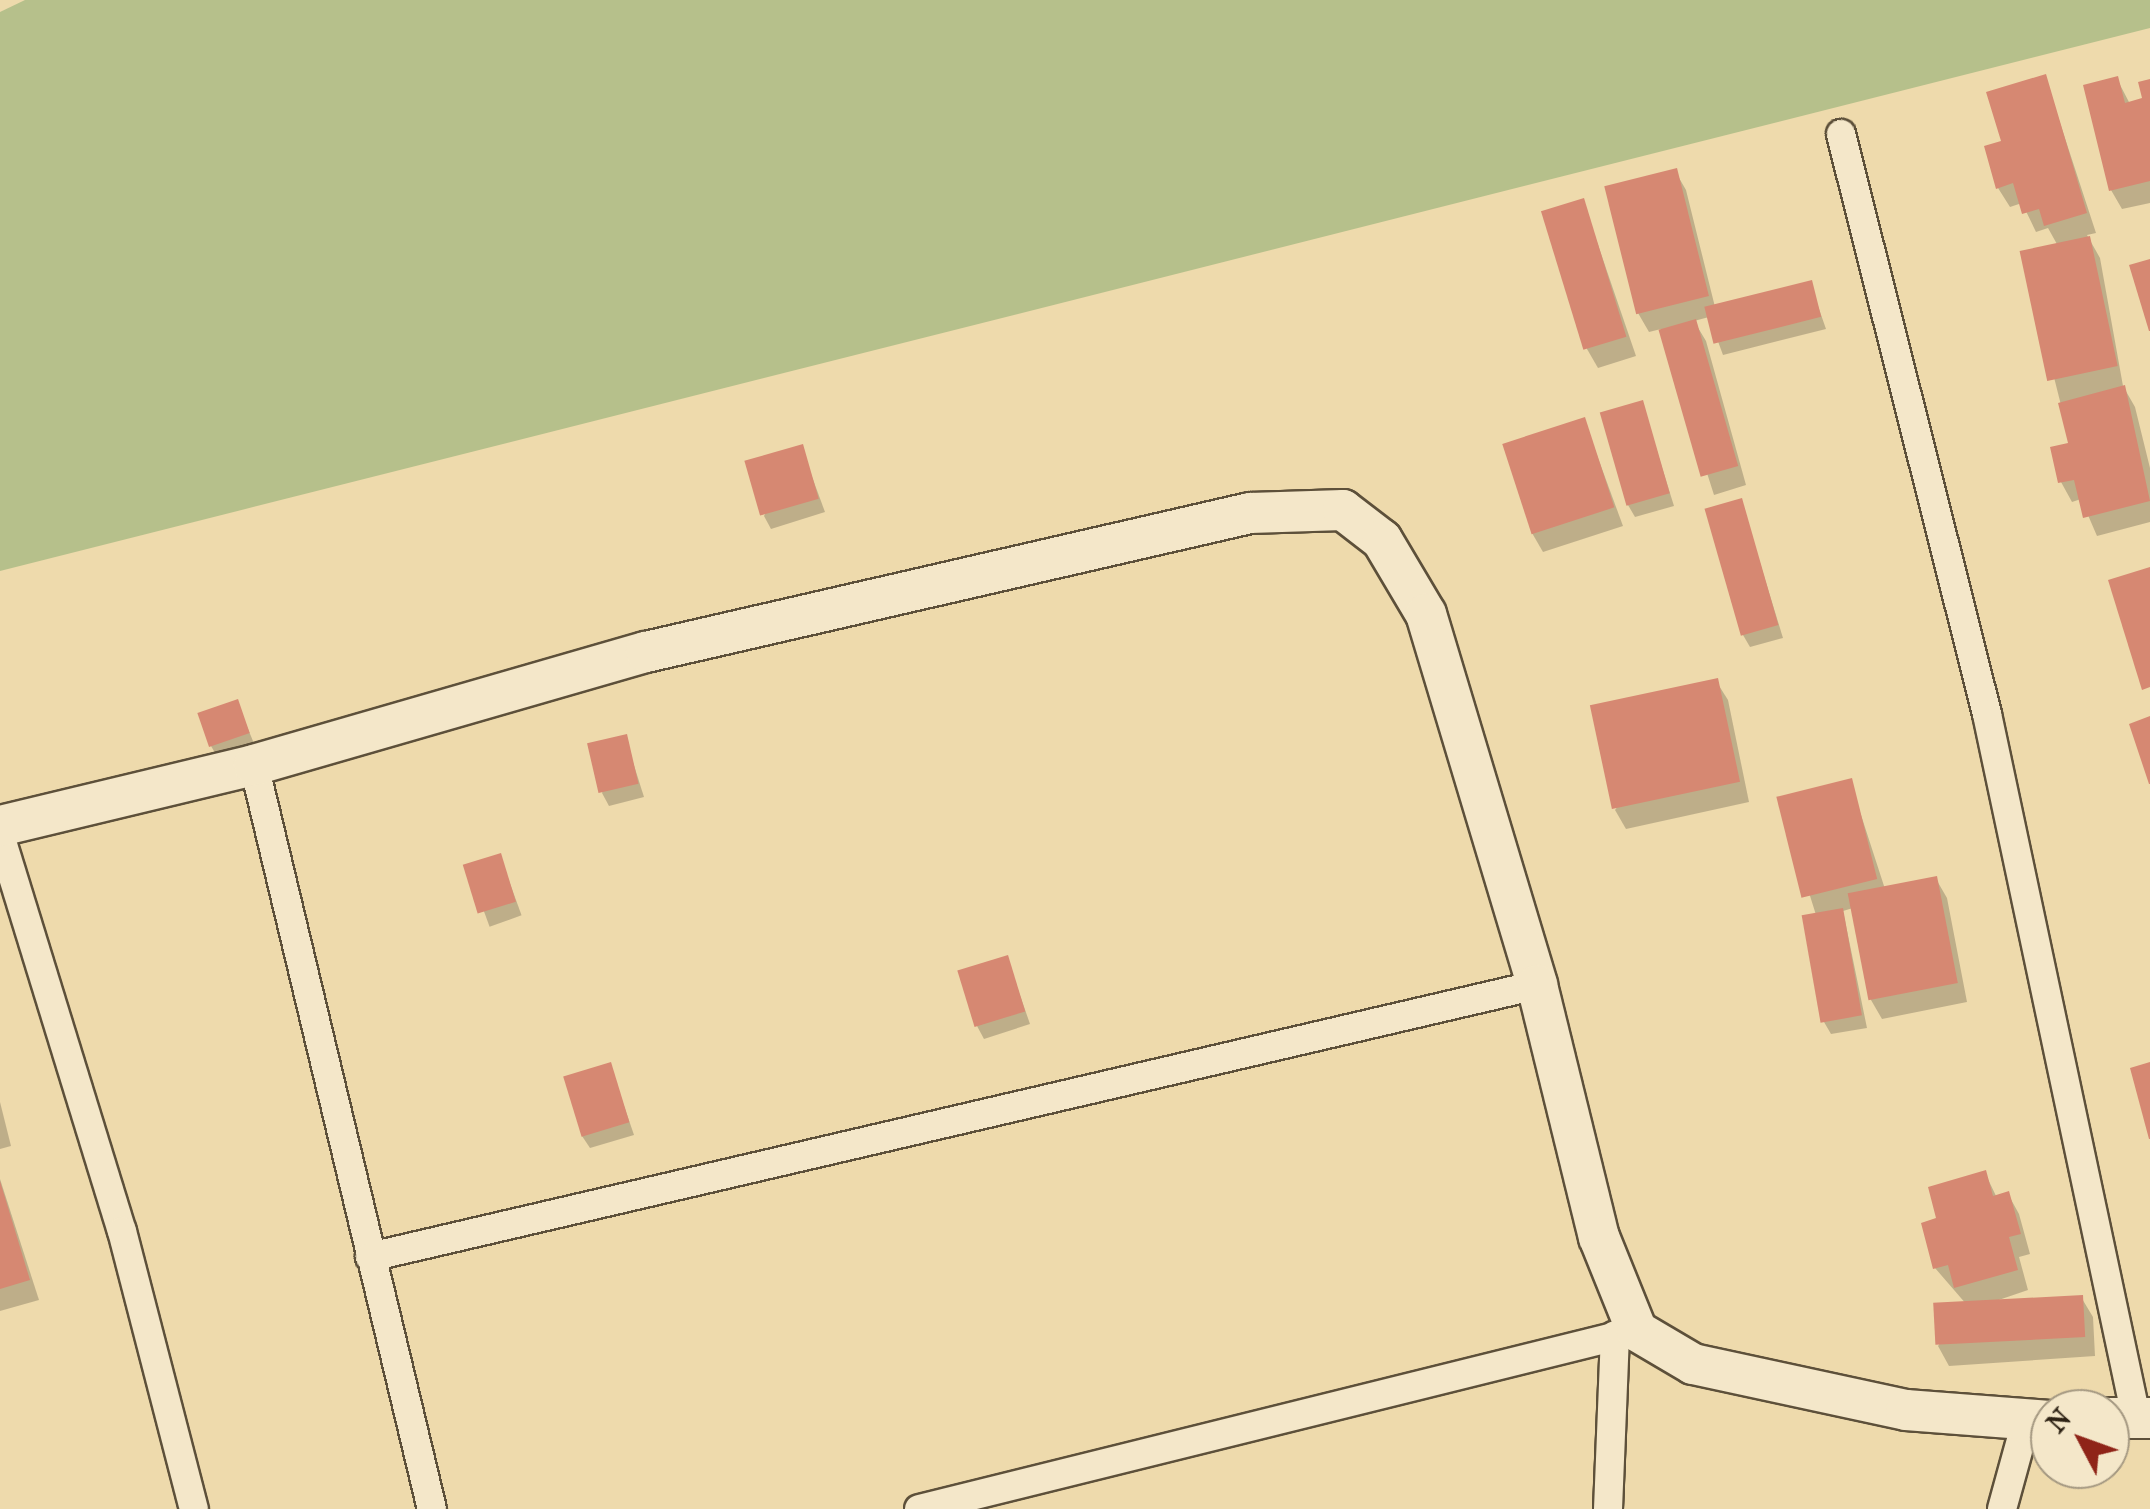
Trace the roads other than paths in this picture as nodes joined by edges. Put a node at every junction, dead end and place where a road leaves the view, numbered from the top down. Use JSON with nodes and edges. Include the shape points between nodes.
{"nodes":[{"id":1,"x":1840,"y":134,"type":"dead end"},
{"id":2,"x":254,"y":765,"type":"junction"},
{"id":3,"x":0,"y":826,"type":"edge"},
{"id":4,"x":0,"y":835,"type":"edge"},
{"id":5,"x":1537,"y":985,"type":"junction"},
{"id":6,"x":370,"y":1257,"type":"junction"},
{"id":7,"x":1626,"y":1333,"type":"junction"},
{"id":8,"x":2132,"y":1417,"type":"edge"},
{"id":9,"x":2030,"y":1420,"type":"edge"},
{"id":10,"x":2030,"y":1441,"type":"edge"},
{"id":11,"x":194,"y":1509,"type":"edge"},
{"id":12,"x":432,"y":1509,"type":"edge"},
{"id":13,"x":919,"y":1509,"type":"edge"},
{"id":14,"x":1608,"y":1509,"type":"edge"},
{"id":15,"x":2002,"y":1509,"type":"edge"}],
"edges":[{"from":1,"to":8,"type":"street","via":[[1987,714]]},
{"from":2,"to":3,"type":"street"},
{"from":2,"to":5,"type":"street","via":[[646,652],[1250,513],[1342,510],[1382,540],[1426,614]]},
{"from":2,"to":6,"type":"street"},
{"from":4,"to":11,"type":"street","via":[[122,1231]]},
{"from":5,"to":6,"type":"street"},
{"from":5,"to":7,"type":"street"},
{"from":6,"to":12,"type":"street"},
{"from":7,"to":9,"type":"street","via":[[1694,1364],[1906,1410]]},
{"from":7,"to":13,"type":"street"},
{"from":7,"to":14,"type":"street"},
{"from":10,"to":15,"type":"street"}]}
